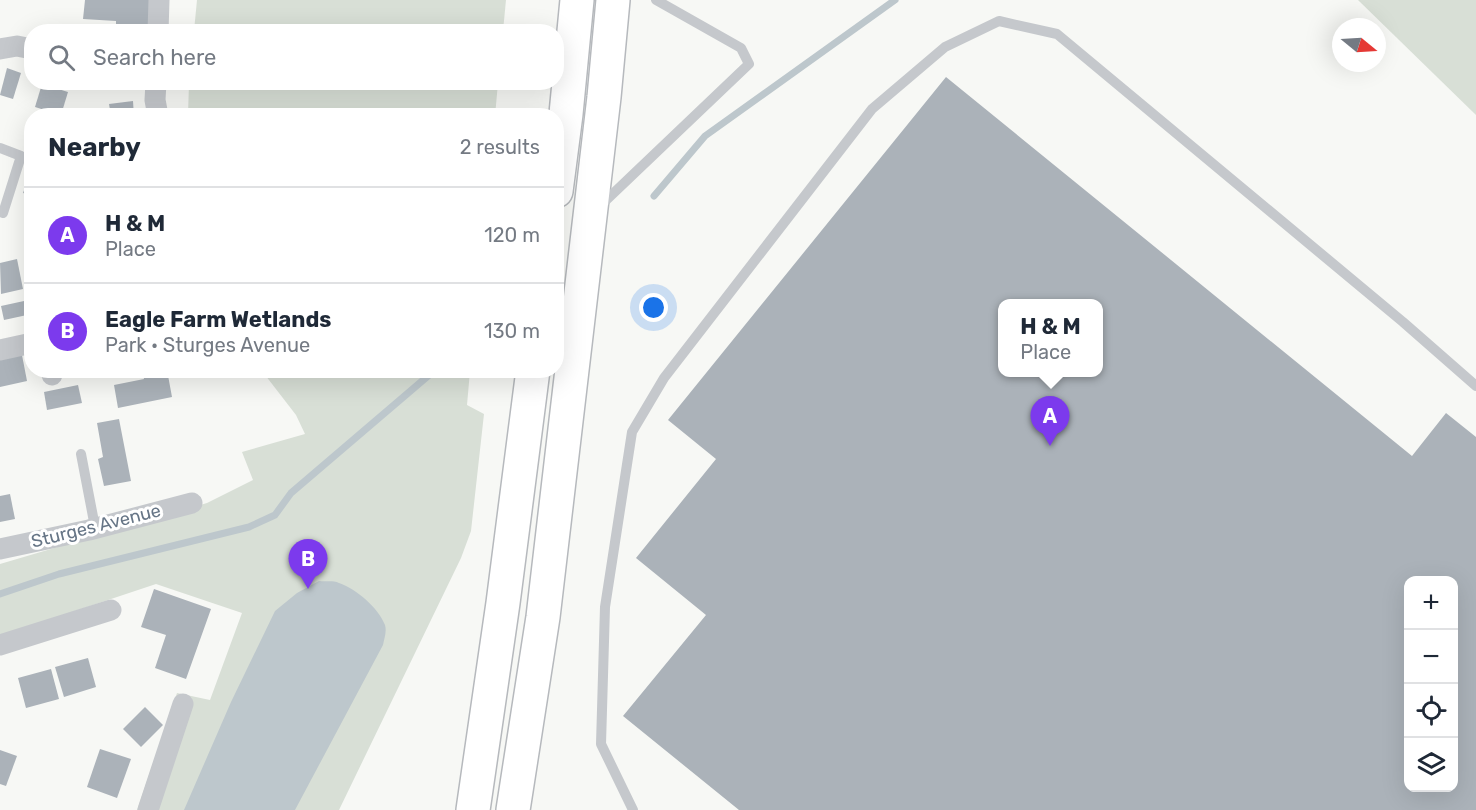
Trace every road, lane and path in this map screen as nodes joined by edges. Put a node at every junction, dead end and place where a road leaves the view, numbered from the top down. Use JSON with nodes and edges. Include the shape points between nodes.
{"nodes":[{"id":1,"x":159,"y":0,"type":"edge"},
{"id":2,"x":577,"y":0,"type":"edge"},
{"id":3,"x":613,"y":0,"type":"edge"},
{"id":4,"x":656,"y":0,"type":"edge"},
{"id":5,"x":158,"y":24,"type":"edge"},
{"id":6,"x":24,"y":47,"type":"edge"},
{"id":7,"x":0,"y":49,"type":"edge"},
{"id":8,"x":156,"y":90,"type":"edge"},
{"id":9,"x":156,"y":108,"type":"edge"},
{"id":10,"x":564,"y":129,"type":"edge"},
{"id":11,"x":0,"y":148,"type":"edge"},
{"id":12,"x":3,"y":213,"type":"dead end"},
{"id":13,"x":590,"y":216,"type":"junction"},
{"id":14,"x":24,"y":346,"type":"edge"},
{"id":15,"x":0,"y":350,"type":"edge"},
{"id":16,"x":532,"y":378,"type":"edge"},
{"id":17,"x":1476,"y":386,"type":"edge"},
{"id":18,"x":81,"y":454,"type":"dead end"},
{"id":19,"x":192,"y":503,"type":"dead end"},
{"id":20,"x":95,"y":527,"type":"junction"},
{"id":21,"x":0,"y":549,"type":"edge"},
{"id":22,"x":111,"y":610,"type":"dead end"},
{"id":23,"x":0,"y":645,"type":"edge"},
{"id":24,"x":183,"y":704,"type":"dead end"},
{"id":25,"x":148,"y":810,"type":"edge"},
{"id":26,"x":473,"y":810,"type":"edge"},
{"id":27,"x":513,"y":810,"type":"edge"},
{"id":28,"x":633,"y":810,"type":"edge"}],
"edges":[{"from":1,"to":5,"type":"street"},
{"from":2,"to":10,"type":"highway"},
{"from":3,"to":13,"type":"highway"},
{"from":4,"to":13,"type":"lane","via":[[741,48],[749,64]]},
{"from":6,"to":7,"type":"street"},
{"from":8,"to":9,"type":"street"},
{"from":11,"to":12,"type":"lane","via":[[21,156]]},
{"from":13,"to":27,"type":"highway","via":[[543,617]]},
{"from":14,"to":15,"type":"street"},
{"from":16,"to":26,"type":"highway"},
{"from":17,"to":28,"type":"lane","via":[[1057,34],[999,21],[945,46],[872,109],[664,378],[632,432],[605,607],[601,744]]},
{"from":18,"to":20,"type":"lane"},
{"from":19,"to":20,"type":"street","name":"Sturges Avenue"},
{"from":20,"to":21,"type":"street","name":"Sturges Avenue"},
{"from":22,"to":23,"type":"street"},
{"from":24,"to":25,"type":"street"}]}
